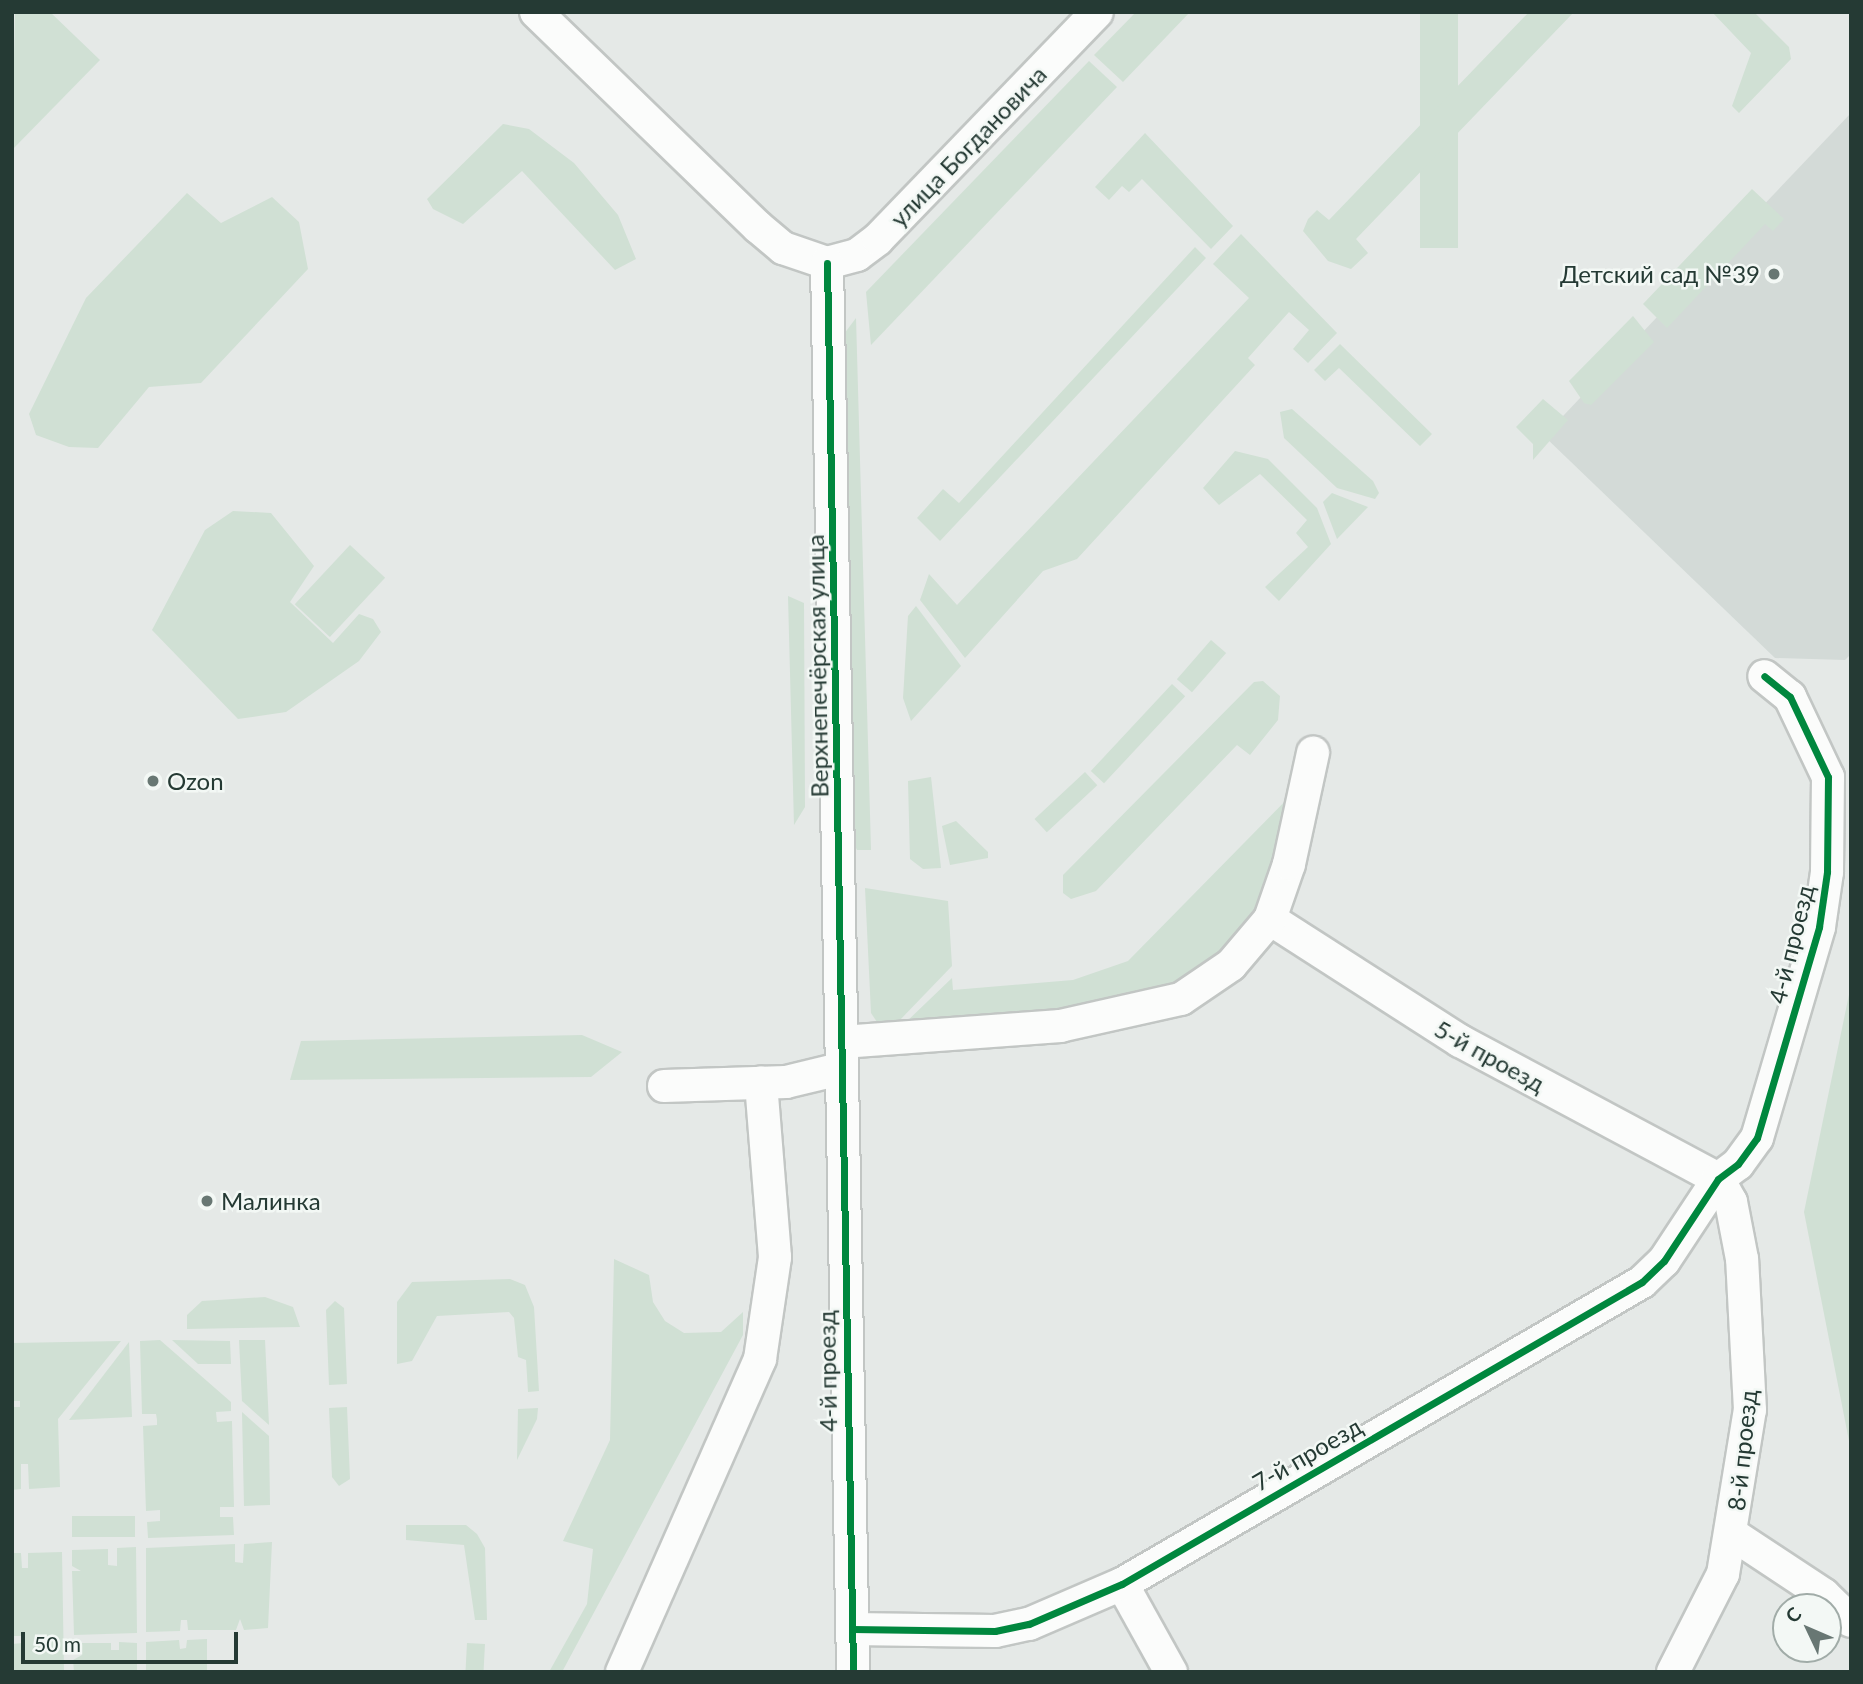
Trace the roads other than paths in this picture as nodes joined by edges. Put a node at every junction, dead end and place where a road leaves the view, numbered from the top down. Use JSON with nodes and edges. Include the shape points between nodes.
{"nodes":[{"id":1,"x":536,"y":12,"type":"edge"},
{"id":2,"x":1097,"y":12,"type":"edge"},
{"id":3,"x":827,"y":263,"type":"junction"},
{"id":4,"x":1764,"y":676,"type":"dead end"},
{"id":5,"x":1313,"y":752,"type":"dead end"},
{"id":6,"x":1270,"y":919,"type":"junction"},
{"id":7,"x":841,"y":1055,"type":"junction"},
{"id":8,"x":761,"y":1083,"type":"junction"},
{"id":9,"x":663,"y":1086,"type":"dead end"},
{"id":10,"x":1718,"y":1179,"type":"junction"},
{"id":11,"x":1732,"y":1534,"type":"junction"},
{"id":12,"x":1122,"y":1584,"type":"junction"},
{"id":13,"x":1851,"y":1621,"type":"edge"},
{"id":14,"x":852,"y":1629,"type":"junction"},
{"id":15,"x":622,"y":1672,"type":"edge"},
{"id":16,"x":853,"y":1672,"type":"edge"},
{"id":17,"x":1171,"y":1672,"type":"edge"},
{"id":18,"x":1673,"y":1672,"type":"edge"}],
"edges":[{"from":1,"to":3,"type":"street","via":[[765,233],[783,248]]},
{"from":2,"to":3,"type":"street","name":"улица Богдановича","via":[[878,239],[857,255]]},
{"from":3,"to":7,"type":"street","name":"Верхнепечёрская улица"},
{"from":4,"to":10,"type":"street","name":"4-й проезд","via":[[1790,696],[1828,777],[1828,872],[1819,927],[1757,1139],[1738,1164]]},
{"from":5,"to":6,"type":"street","via":[[1289,864]]},
{"from":6,"to":7,"type":"street","via":[[1231,965],[1181,999],[1060,1026]]},
{"from":6,"to":10,"type":"street","name":"5-й проезд","via":[[1460,1041]]},
{"from":7,"to":8,"type":"street"},
{"from":7,"to":14,"type":"street","name":"4-й проезд"},
{"from":8,"to":9,"type":"street"},
{"from":8,"to":15,"type":"street","via":[[775,1257],[760,1359]]},
{"from":10,"to":11,"type":"street","name":"8-й проезд","via":[[1731,1202],[1742,1259],[1749,1347],[1750,1410]]},
{"from":10,"to":12,"type":"street","name":"7-й проезд","via":[[1684,1237],[1642,1282]]},
{"from":11,"to":13,"type":"street","via":[[1824,1595]]},
{"from":11,"to":18,"type":"street","name":"8-й проезд","via":[[1723,1574]]},
{"from":12,"to":14,"type":"street","name":"7-й проезд","via":[[1029,1624],[995,1631]]},
{"from":12,"to":17,"type":"street"},
{"from":14,"to":16,"type":"street","name":"4-й проезд"}]}
